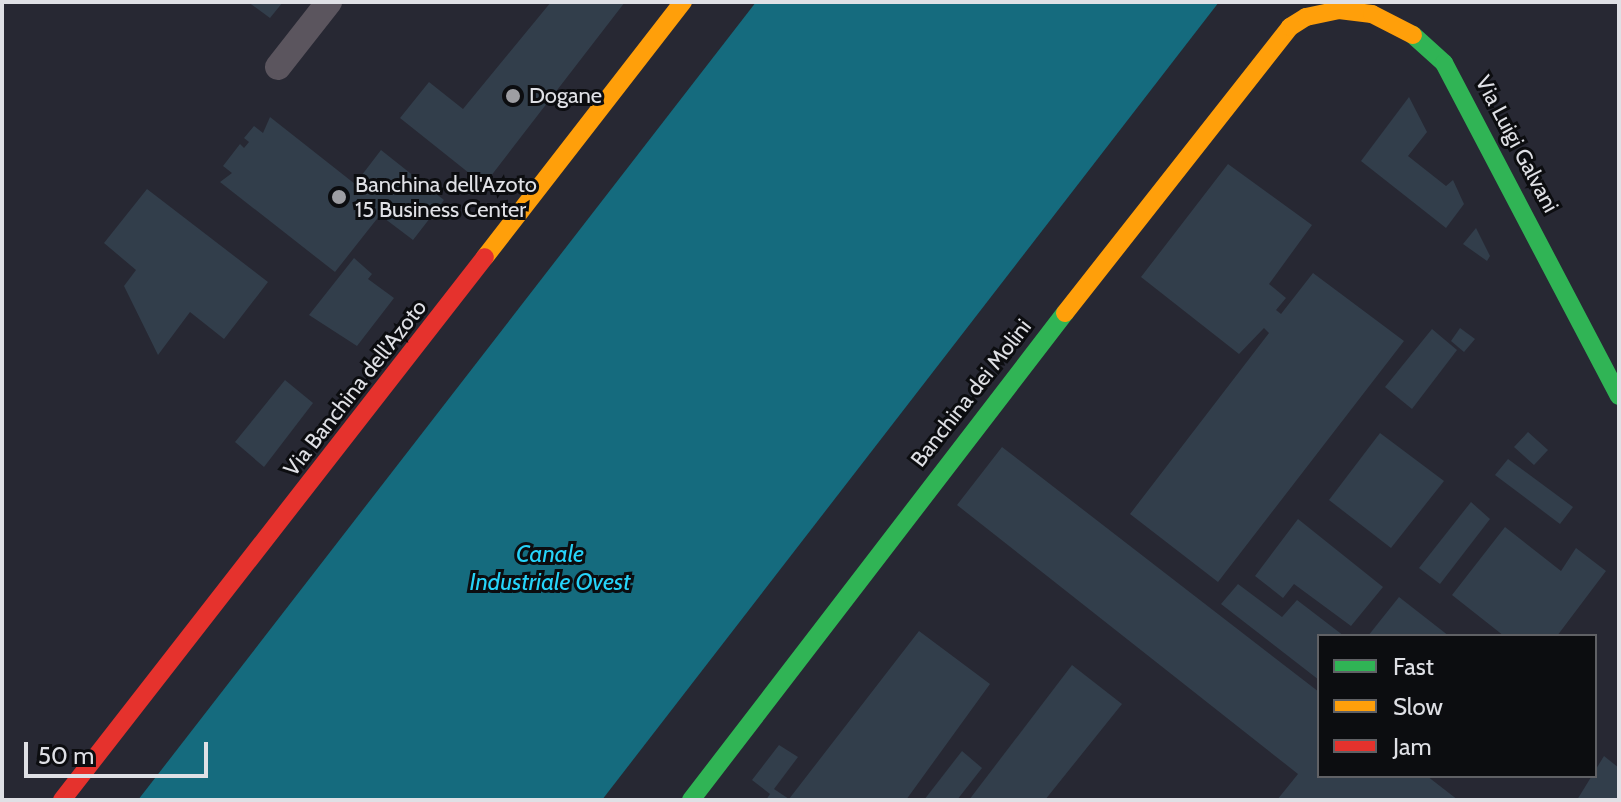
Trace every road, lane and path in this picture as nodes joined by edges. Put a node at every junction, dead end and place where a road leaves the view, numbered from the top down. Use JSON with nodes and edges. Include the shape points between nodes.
{"nodes":[{"id":1,"x":329,"y":2,"type":"edge"},
{"id":2,"x":683,"y":2,"type":"edge"},
{"id":3,"x":1297,"y":22,"type":"joint"},
{"id":4,"x":278,"y":67,"type":"dead end"},
{"id":5,"x":1619,"y":396,"type":"edge"},
{"id":6,"x":62,"y":800,"type":"edge"},
{"id":7,"x":691,"y":800,"type":"edge"}],
"edges":[{"from":1,"to":4,"type":"street"},
{"from":2,"to":6,"type":"street","name":"Via Banchina dell'Azoto"},
{"from":3,"to":5,"type":"street","name":"Via Luigi Galvani","via":[[1328,11],[1361,11],[1417,37],[1444,63]]},
{"from":3,"to":7,"type":"street","name":"Banchina dei Molini","via":[[917,501]]}]}
